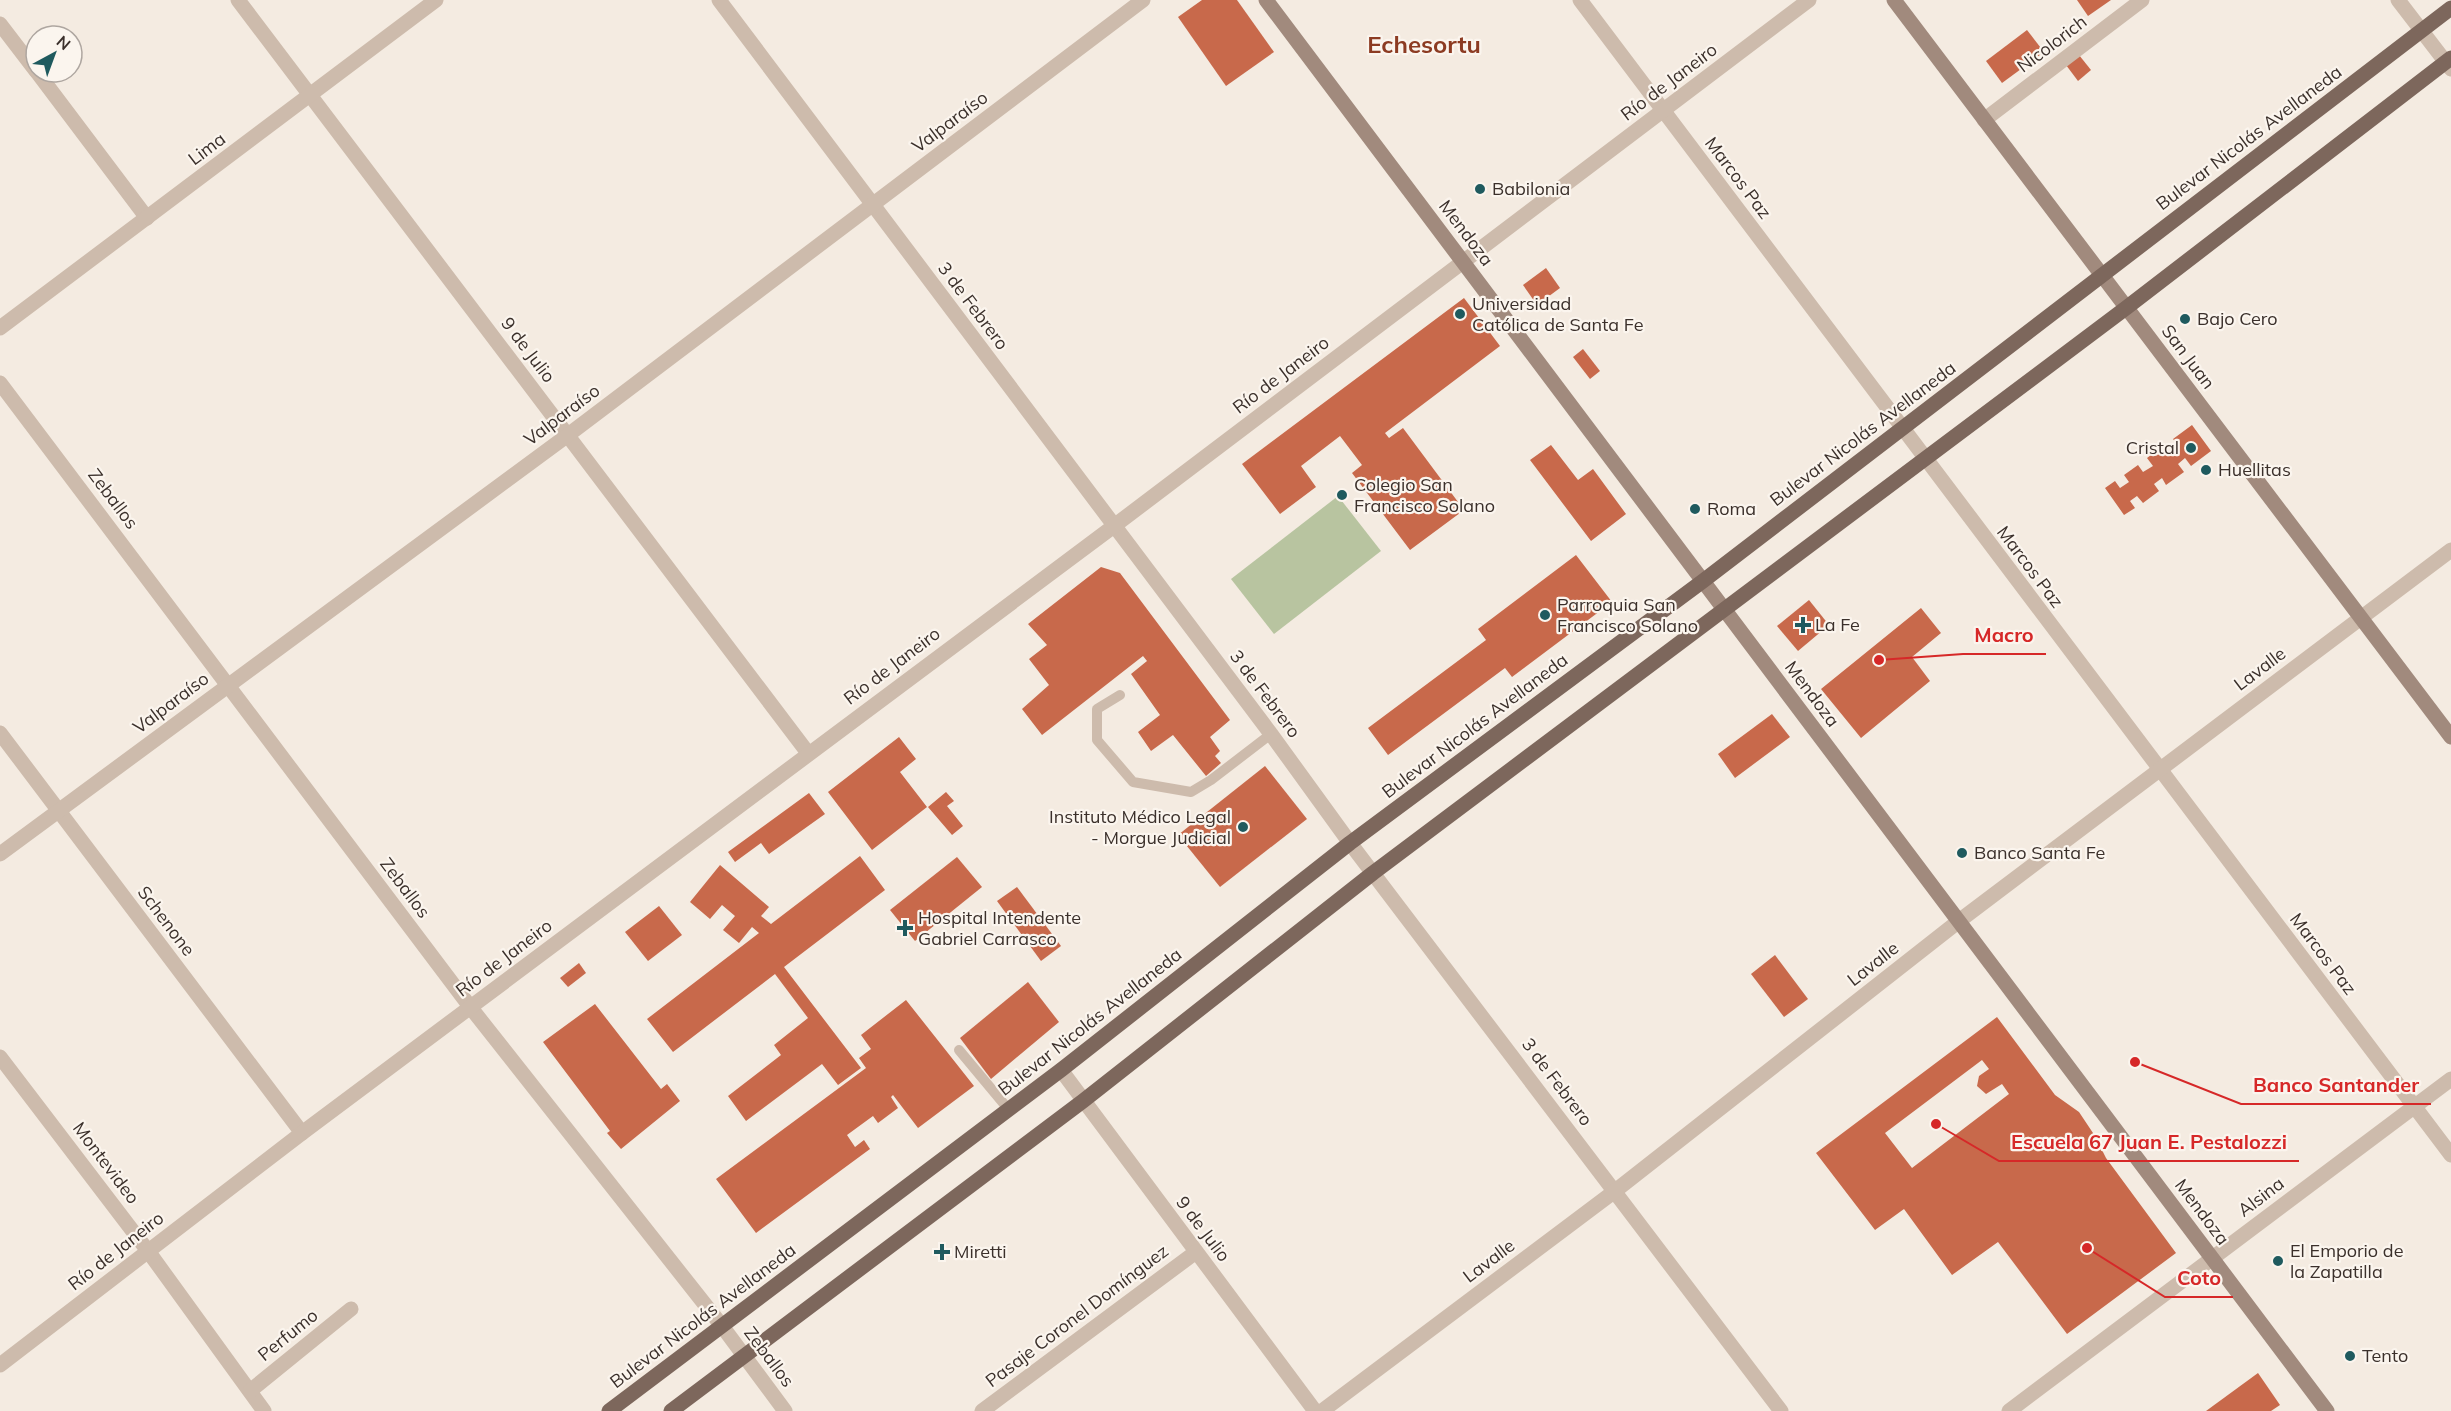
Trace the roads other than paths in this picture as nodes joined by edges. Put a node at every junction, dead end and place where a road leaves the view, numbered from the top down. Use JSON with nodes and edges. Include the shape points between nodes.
{"nodes":[{"id":1,"x":238,"y":0,"type":"edge"},
{"id":2,"x":436,"y":0,"type":"edge"},
{"id":3,"x":719,"y":0,"type":"edge"},
{"id":4,"x":1143,"y":0,"type":"edge"},
{"id":5,"x":1266,"y":0,"type":"edge"},
{"id":6,"x":1580,"y":0,"type":"edge"},
{"id":7,"x":1809,"y":0,"type":"edge"},
{"id":8,"x":1894,"y":0,"type":"edge"},
{"id":9,"x":2142,"y":0,"type":"edge"},
{"id":10,"x":2398,"y":0,"type":"edge"},
{"id":11,"x":2451,"y":8,"type":"edge"},
{"id":12,"x":0,"y":24,"type":"edge"},
{"id":13,"x":2421,"y":31,"type":"junction"},
{"id":14,"x":24,"y":55,"type":"edge"},
{"id":15,"x":2449,"y":63,"type":"edge"},
{"id":16,"x":46,"y":84,"type":"edge"},
{"id":17,"x":310,"y":95,"type":"junction"},
{"id":18,"x":1663,"y":110,"type":"junction"},
{"id":19,"x":1984,"y":120,"type":"junction"},
{"id":20,"x":873,"y":204,"type":"junction"},
{"id":21,"x":147,"y":218,"type":"junction"},
{"id":22,"x":1463,"y":262,"type":"junction"},
{"id":23,"x":2102,"y":276,"type":"junction"},
{"id":24,"x":2126,"y":308,"type":"junction"},
{"id":25,"x":0,"y":328,"type":"edge"},
{"id":26,"x":0,"y":383,"type":"edge"},
{"id":27,"x":1902,"y":429,"type":"junction"},
{"id":28,"x":568,"y":435,"type":"junction"},
{"id":29,"x":1925,"y":460,"type":"junction"},
{"id":30,"x":1114,"y":525,"type":"junction"},
{"id":31,"x":2451,"y":550,"type":"edge"},
{"id":32,"x":1703,"y":581,"type":"junction"},
{"id":33,"x":1725,"y":610,"type":"junction"},
{"id":34,"x":2360,"y":618,"type":"junction"},
{"id":35,"x":228,"y":684,"type":"junction"},
{"id":36,"x":1120,"y":695,"type":"dead end"},
{"id":37,"x":0,"y":733,"type":"edge"},
{"id":38,"x":1271,"y":734,"type":"junction"},
{"id":39,"x":2451,"y":737,"type":"edge"},
{"id":40,"x":808,"y":753,"type":"junction"},
{"id":41,"x":2159,"y":771,"type":"junction"},
{"id":42,"x":58,"y":811,"type":"junction"},
{"id":43,"x":1350,"y":843,"type":"junction"},
{"id":44,"x":0,"y":854,"type":"edge"},
{"id":45,"x":1373,"y":873,"type":"junction"},
{"id":46,"x":1959,"y":921,"type":"junction"},
{"id":47,"x":471,"y":1008,"type":"junction"},
{"id":48,"x":959,"y":1050,"type":"dead end"},
{"id":49,"x":0,"y":1057,"type":"edge"},
{"id":50,"x":1061,"y":1071,"type":"junction"},
{"id":51,"x":2451,"y":1079,"type":"edge"},
{"id":52,"x":1083,"y":1101,"type":"junction"},
{"id":53,"x":2414,"y":1106,"type":"junction"},
{"id":54,"x":1009,"y":1110,"type":"junction"},
{"id":55,"x":302,"y":1133,"type":"junction"},
{"id":56,"x":2451,"y":1155,"type":"edge"},
{"id":57,"x":1615,"y":1191,"type":"junction"},
{"id":58,"x":148,"y":1251,"type":"junction"},
{"id":59,"x":1196,"y":1252,"type":"junction"},
{"id":60,"x":2212,"y":1258,"type":"junction"},
{"id":61,"x":351,"y":1309,"type":"dead end"},
{"id":62,"x":722,"y":1326,"type":"junction"},
{"id":63,"x":744,"y":1356,"type":"junction"},
{"id":64,"x":0,"y":1365,"type":"edge"},
{"id":65,"x":250,"y":1391,"type":"junction"},
{"id":66,"x":264,"y":1411,"type":"edge"},
{"id":67,"x":609,"y":1411,"type":"edge"},
{"id":68,"x":670,"y":1411,"type":"edge"},
{"id":69,"x":785,"y":1411,"type":"edge"},
{"id":70,"x":982,"y":1411,"type":"edge"},
{"id":71,"x":1315,"y":1411,"type":"edge"},
{"id":72,"x":1322,"y":1411,"type":"edge"},
{"id":73,"x":1781,"y":1411,"type":"edge"},
{"id":74,"x":2009,"y":1411,"type":"edge"},
{"id":75,"x":2327,"y":1411,"type":"edge"}],
"edges":[{"from":1,"to":17,"type":"street","name":"9 de Julio"},
{"from":2,"to":17,"type":"street","name":"Lima"},
{"from":3,"to":20,"type":"street","name":"3 de Febrero"},
{"from":4,"to":20,"type":"street","name":"Valparaíso"},
{"from":5,"to":22,"type":"main road","name":"Mendoza"},
{"from":6,"to":18,"type":"street","name":"Marcos Paz"},
{"from":7,"to":18,"type":"street","name":"Río de Janeiro"},
{"from":8,"to":19,"type":"main road","name":"San Juan"},
{"from":9,"to":19,"type":"street","name":"Nicolorich"},
{"from":10,"to":13,"type":"street"},
{"from":11,"to":13,"type":"main road","name":"Bulevar Nicolás Avellaneda"},
{"from":12,"to":14,"type":"street"},
{"from":13,"to":15,"type":"street"},
{"from":13,"to":23,"type":"main road","name":"Bulevar Nicolás Avellaneda"},
{"from":15,"to":24,"type":"main road"},
{"from":16,"to":21,"type":"street"},
{"from":17,"to":21,"type":"street","name":"Lima"},
{"from":17,"to":28,"type":"street","name":"9 de Julio"},
{"from":18,"to":22,"type":"street","name":"Río de Janeiro"},
{"from":18,"to":27,"type":"street","name":"Marcos Paz"},
{"from":19,"to":23,"type":"main road","name":"San Juan"},
{"from":20,"to":28,"type":"street","name":"Valparaíso"},
{"from":20,"to":30,"type":"street","name":"3 de Febrero"},
{"from":21,"to":25,"type":"street","name":"Lima"},
{"from":22,"to":30,"type":"street","name":"Río de Janeiro"},
{"from":22,"to":32,"type":"main road","name":"Mendoza"},
{"from":23,"to":24,"type":"main road","name":"San Juan"},
{"from":23,"to":27,"type":"main road","name":"Bulevar Nicolás Avellaneda"},
{"from":24,"to":29,"type":"main road"},
{"from":24,"to":34,"type":"main road","name":"San Juan"},
{"from":26,"to":35,"type":"street","name":"Zeballos"},
{"from":27,"to":29,"type":"street","name":"Marcos Paz"},
{"from":27,"to":32,"type":"main road","name":"Bulevar Nicolás Avellaneda"},
{"from":28,"to":35,"type":"street","name":"Valparaíso"},
{"from":28,"to":40,"type":"street","name":"9 de Julio"},
{"from":29,"to":33,"type":"main road"},
{"from":29,"to":41,"type":"street","name":"Marcos Paz"},
{"from":30,"to":38,"type":"street","name":"3 de Febrero"},
{"from":30,"to":40,"type":"street","name":"Río de Janeiro"},
{"from":31,"to":34,"type":"street","name":"Lavalle"},
{"from":32,"to":33,"type":"main road","name":"Mendoza"},
{"from":32,"to":43,"type":"main road","name":"Bulevar Nicolás Avellaneda"},
{"from":33,"to":45,"type":"main road"},
{"from":33,"to":46,"type":"main road","name":"Mendoza"},
{"from":34,"to":39,"type":"main road","name":"San Juan"},
{"from":34,"to":41,"type":"street","name":"Lavalle"},
{"from":35,"to":42,"type":"street","name":"Valparaíso"},
{"from":35,"to":47,"type":"street","name":"Zeballos"},
{"from":36,"to":38,"type":"lane","via":[[1097,709],[1097,740],[1132,782],[1191,792]]},
{"from":37,"to":42,"type":"street","name":"Schenone"},
{"from":38,"to":43,"type":"street","name":"3 de Febrero"},
{"from":40,"to":47,"type":"street","name":"Río de Janeiro"},
{"from":41,"to":46,"type":"street","name":"Lavalle"},
{"from":41,"to":53,"type":"street","name":"Marcos Paz"},
{"from":42,"to":44,"type":"street","name":"Valparaíso"},
{"from":42,"to":55,"type":"street","name":"Schenone"},
{"from":43,"to":45,"type":"street","name":"3 de Febrero"},
{"from":43,"to":50,"type":"main road","name":"Bulevar Nicolás Avellaneda"},
{"from":45,"to":52,"type":"main road"},
{"from":45,"to":57,"type":"street","name":"3 de Febrero"},
{"from":46,"to":57,"type":"street","name":"Lavalle"},
{"from":46,"to":60,"type":"main road","name":"Mendoza"},
{"from":47,"to":55,"type":"street","name":"Río de Janeiro"},
{"from":47,"to":62,"type":"street","name":"Zeballos"},
{"from":48,"to":54,"type":"lane"},
{"from":49,"to":58,"type":"street","name":"Montevideo"},
{"from":50,"to":52,"type":"street","name":"9 de Julio"},
{"from":50,"to":54,"type":"main road","name":"Bulevar Nicolás Avellaneda"},
{"from":51,"to":53,"type":"street","name":"Alsina"},
{"from":52,"to":59,"type":"street","name":"9 de Julio"},
{"from":52,"to":63,"type":"main road"},
{"from":53,"to":56,"type":"street","name":"Marcos Paz"},
{"from":53,"to":60,"type":"street","name":"Alsina"},
{"from":54,"to":62,"type":"main road","name":"Bulevar Nicolás Avellaneda"},
{"from":55,"to":58,"type":"street","name":"Río de Janeiro"},
{"from":57,"to":72,"type":"street","name":"Lavalle"},
{"from":57,"to":73,"type":"street","name":"3 de Febrero"},
{"from":58,"to":64,"type":"street","name":"Río de Janeiro"},
{"from":58,"to":65,"type":"street","name":"Montevideo"},
{"from":59,"to":70,"type":"street","name":"Pasaje Coronel Domínguez"},
{"from":59,"to":71,"type":"street","name":"9 de Julio"},
{"from":60,"to":74,"type":"street","name":"Alsina"},
{"from":60,"to":75,"type":"main road","name":"Mendoza"},
{"from":61,"to":65,"type":"street","name":"Perfumo"},
{"from":62,"to":63,"type":"street","name":"Zeballos"},
{"from":62,"to":67,"type":"main road","name":"Bulevar Nicolás Avellaneda"},
{"from":63,"to":68,"type":"main road"},
{"from":63,"to":69,"type":"street","name":"Zeballos"},
{"from":65,"to":66,"type":"street","name":"Montevideo"}]}
